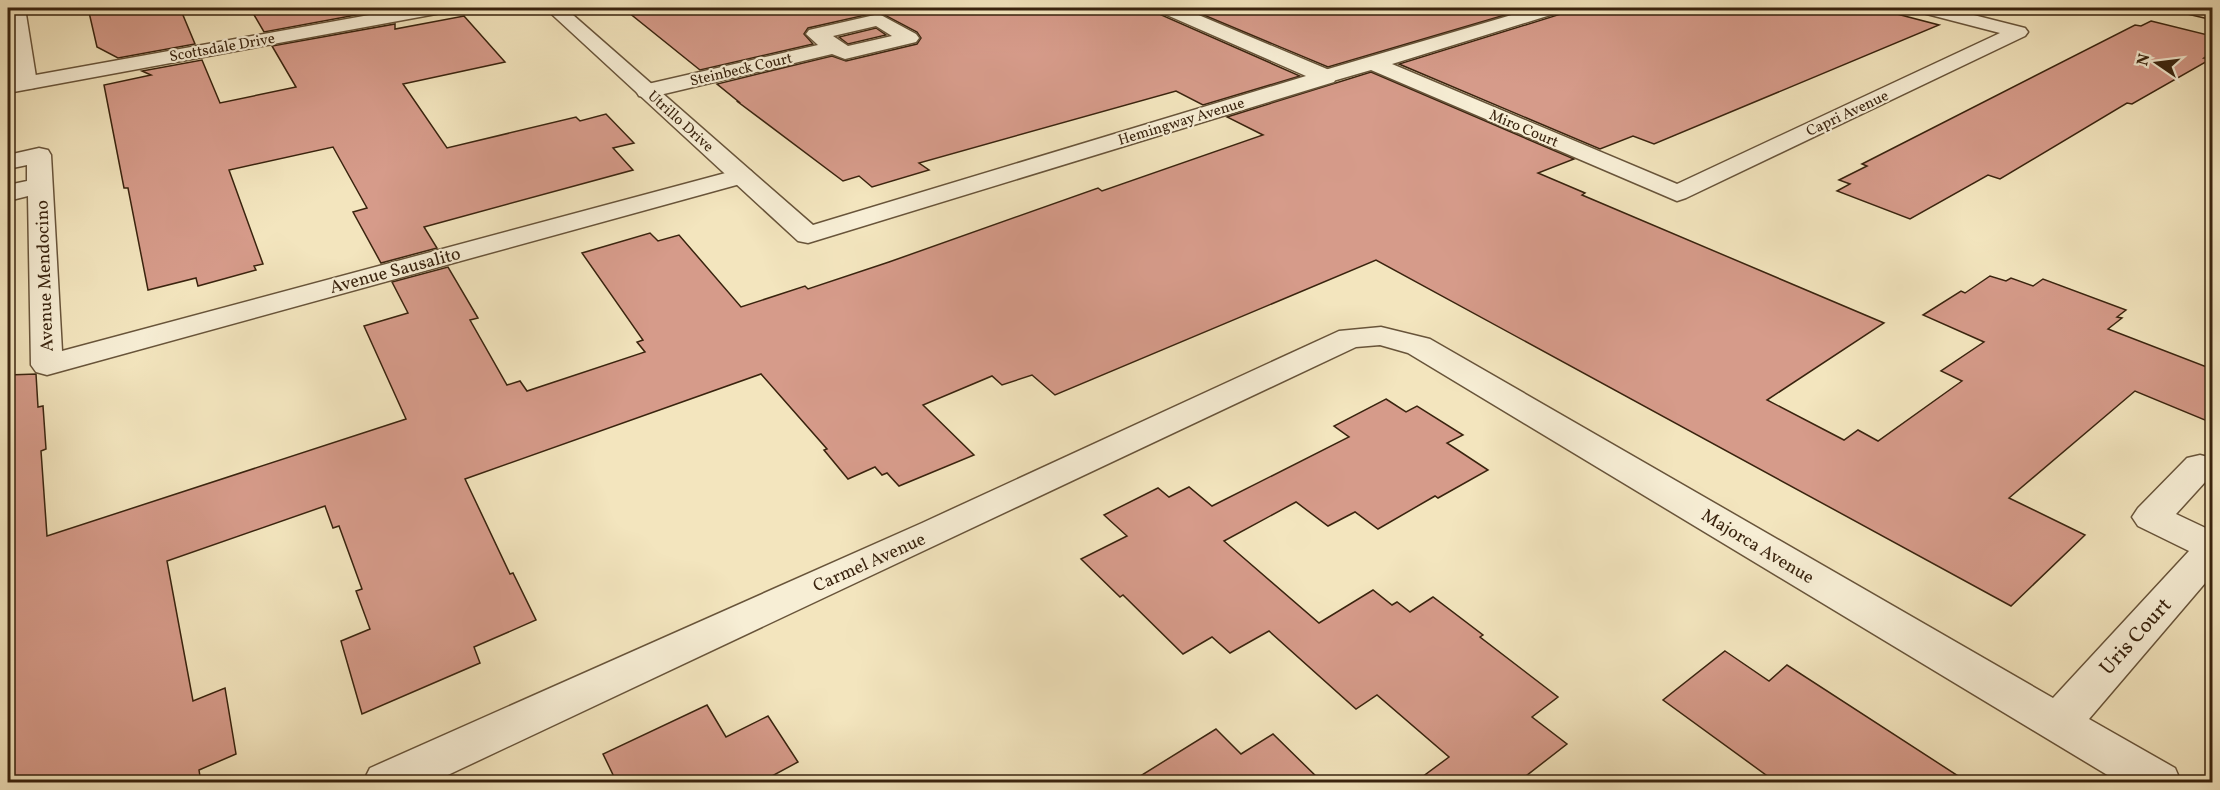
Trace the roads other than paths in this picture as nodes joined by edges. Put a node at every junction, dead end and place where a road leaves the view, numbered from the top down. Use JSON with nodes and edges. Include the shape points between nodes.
{"nodes":[{"id":1,"x":16,"y":8,"type":"edge"},
{"id":2,"x":436,"y":8,"type":"edge"},
{"id":3,"x":554,"y":8,"type":"edge"},
{"id":4,"x":1167,"y":8,"type":"edge"},
{"id":5,"x":1550,"y":8,"type":"edge"},
{"id":6,"x":1926,"y":8,"type":"edge"},
{"id":7,"x":2189,"y":8,"type":"edge"},
{"id":8,"x":409,"y":10,"type":"edge"},
{"id":9,"x":2212,"y":13,"type":"edge"},
{"id":10,"x":835,"y":47,"type":"dead end"},
{"id":11,"x":1372,"y":63,"type":"junction"},
{"id":12,"x":1326,"y":77,"type":"junction"},
{"id":13,"x":17,"y":85,"type":"edge"},
{"id":14,"x":647,"y":91,"type":"junction"},
{"id":15,"x":8,"y":162,"type":"edge"},
{"id":16,"x":742,"y":176,"type":"junction"},
{"id":17,"x":40,"y":186,"type":"junction"},
{"id":18,"x":8,"y":193,"type":"edge"},
{"id":19,"x":1677,"y":193,"type":"joint"},
{"id":20,"x":808,"y":235,"type":"joint"},
{"id":21,"x":1350,"y":338,"type":"joint"},
{"id":22,"x":47,"y":365,"type":"joint"},
{"id":23,"x":2212,"y":471,"type":"edge"},
{"id":24,"x":2212,"y":548,"type":"edge"},
{"id":25,"x":2058,"y":723,"type":"junction"},
{"id":26,"x":387,"y":783,"type":"edge"},
{"id":27,"x":2158,"y":783,"type":"edge"}],
"edges":[{"from":1,"to":13,"type":"street"},
{"from":2,"to":8,"type":"street","name":"Scottsdale Drive"},
{"from":3,"to":14,"type":"street","name":"Utrillo Drive"},
{"from":4,"to":12,"type":"street"},
{"from":5,"to":11,"type":"street","name":"Hemingway Avenue"},
{"from":6,"to":19,"type":"street","name":"Capri Avenue","via":[[2018,32]]},
{"from":7,"to":9,"type":"main road"},
{"from":8,"to":13,"type":"street","name":"Scottsdale Drive"},
{"from":10,"to":14,"type":"street","name":"Steinbeck Court"},
{"from":11,"to":12,"type":"street","name":"Hemingway Avenue"},
{"from":11,"to":19,"type":"street","name":"Miro Court"},
{"from":12,"to":20,"type":"street","name":"Hemingway Avenue"},
{"from":14,"to":16,"type":"street","name":"Utrillo Drive"},
{"from":15,"to":17,"type":"street","name":"Avenue Mendocino","via":[[39,155]]},
{"from":16,"to":20,"type":"street","name":"Utrillo Drive"},
{"from":16,"to":22,"type":"street","name":"Avenue Sausalito"},
{"from":17,"to":18,"type":"street","name":"Avenue Mendocino"},
{"from":17,"to":22,"type":"street","name":"Avenue Mendocino"},
{"from":21,"to":25,"type":"street","name":"Majorca Avenue","via":[[1381,336],[1419,346]]},
{"from":21,"to":26,"type":"street","name":"Carmel Avenue"},
{"from":23,"to":24,"type":"street","name":"Uris Court","via":[[2200,466],[2151,517]]},
{"from":24,"to":25,"type":"street","name":"Uris Court"},
{"from":25,"to":27,"type":"street","name":"Majorca Avenue"}]}
